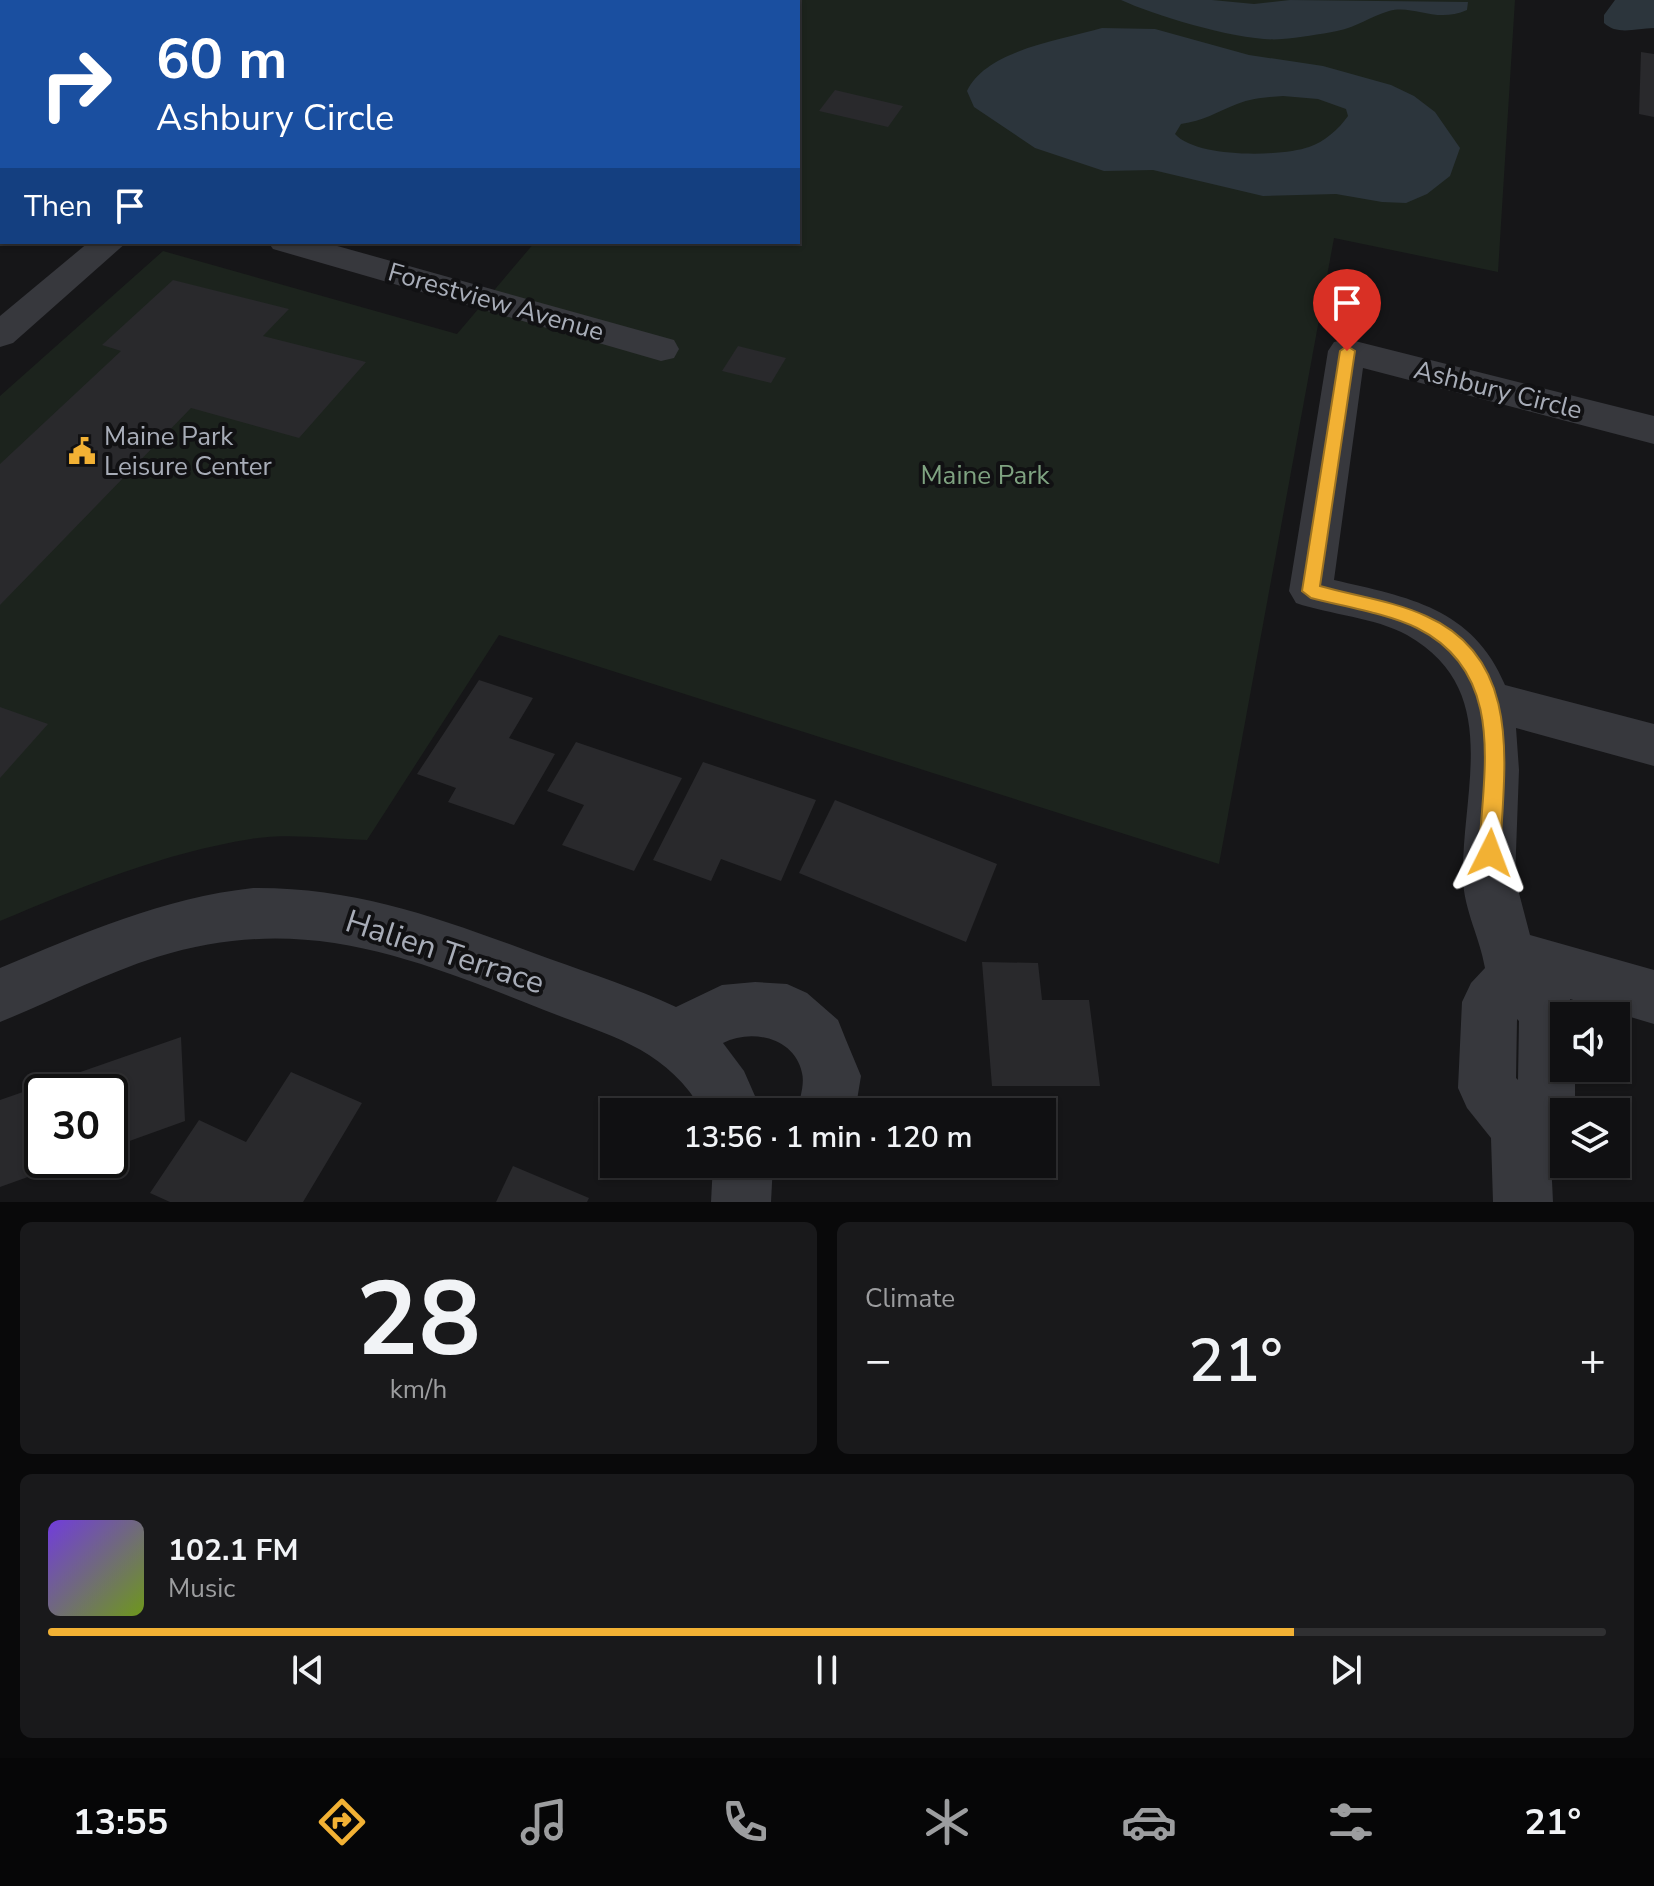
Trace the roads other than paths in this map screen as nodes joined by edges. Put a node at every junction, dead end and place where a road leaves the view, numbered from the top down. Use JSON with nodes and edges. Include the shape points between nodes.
{"nodes":[{"id":1,"x":108,"y":244,"type":"edge"},
{"id":2,"x":292,"y":244,"type":"edge"},
{"id":3,"x":0,"y":335,"type":"edge"},
{"id":4,"x":661,"y":349,"type":"dead end"},
{"id":5,"x":1654,"y":430,"type":"edge"},
{"id":6,"x":1491,"y":701,"type":"junction"},
{"id":7,"x":1654,"y":745,"type":"edge"},
{"id":8,"x":1513,"y":967,"type":"junction"},
{"id":9,"x":0,"y":995,"type":"edge"},
{"id":10,"x":1654,"y":997,"type":"edge"},
{"id":11,"x":676,"y":1038,"type":"junction"},
{"id":12,"x":727,"y":1098,"type":"edge"},
{"id":13,"x":828,"y":1098,"type":"edge"},
{"id":14,"x":1523,"y":1202,"type":"edge"}],
"edges":[{"from":1,"to":3,"type":"street"},
{"from":2,"to":4,"type":"street","name":"Forestview Avenue"},
{"from":5,"to":6,"type":"street","name":"Ashbury Circle","via":[[1347,351],[1311,591],[1421,621],[1456,643]]},
{"from":6,"to":7,"type":"street"},
{"from":6,"to":8,"type":"street","name":"Ashbury Circle","via":[[1495,739],[1489,882]]},
{"from":8,"to":10,"type":"street"},
{"from":8,"to":14,"type":"street","via":[[1490,1002],[1487,1088],[1520,1127]]},
{"from":9,"to":11,"type":"street","name":"Halien Terrace","via":[[180,925],[253,913],[339,915],[420,937],[630,1015]]},
{"from":11,"to":12,"type":"street","name":"Halien Terrace"},
{"from":11,"to":13,"type":"street","via":[[722,1013],[787,1012],[818,1040],[832,1076]]}]}
